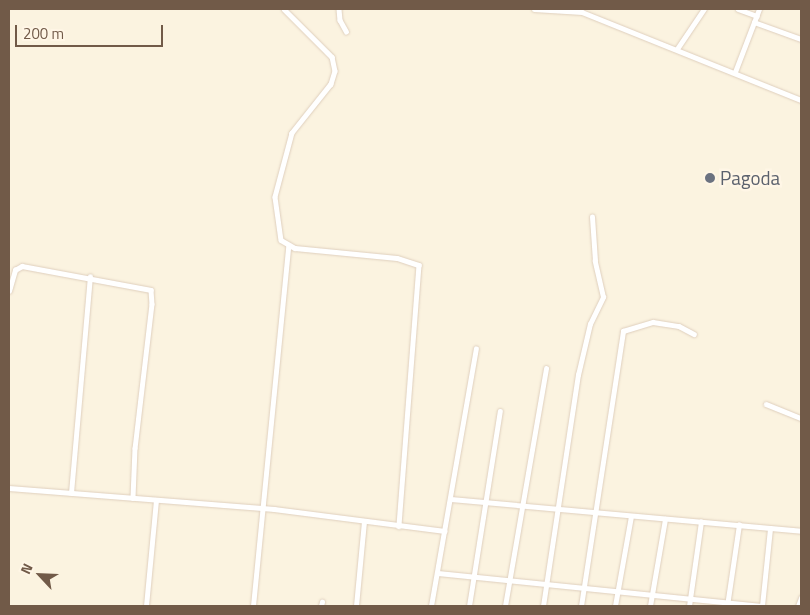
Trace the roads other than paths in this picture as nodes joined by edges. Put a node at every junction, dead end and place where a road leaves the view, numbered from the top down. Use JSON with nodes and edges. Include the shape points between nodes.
{"nodes":[{"id":1,"x":284,"y":9,"type":"edge"},
{"id":2,"x":339,"y":9,"type":"edge"},
{"id":3,"x":534,"y":9,"type":"edge"},
{"id":4,"x":594,"y":9,"type":"edge"},
{"id":5,"x":702,"y":9,"type":"edge"},
{"id":6,"x":738,"y":9,"type":"edge"},
{"id":7,"x":759,"y":9,"type":"edge"},
{"id":8,"x":576,"y":10,"type":"edge"},
{"id":9,"x":591,"y":16,"type":"junction"},
{"id":10,"x":757,"y":16,"type":"junction"},
{"id":11,"x":754,"y":22,"type":"junction"},
{"id":12,"x":346,"y":31,"type":"dead end"},
{"id":13,"x":801,"y":40,"type":"edge"},
{"id":14,"x":677,"y":49,"type":"junction"},
{"id":15,"x":735,"y":72,"type":"junction"},
{"id":16,"x":801,"y":100,"type":"edge"},
{"id":17,"x":592,"y":217,"type":"dead end"},
{"id":18,"x":288,"y":246,"type":"junction"},
{"id":19,"x":90,"y":277,"type":"junction"},
{"id":20,"x":9,"y":291,"type":"edge"},
{"id":21,"x":694,"y":334,"type":"dead end"},
{"id":22,"x":476,"y":349,"type":"dead end"},
{"id":23,"x":546,"y":369,"type":"dead end"},
{"id":24,"x":766,"y":404,"type":"dead end"},
{"id":25,"x":500,"y":411,"type":"dead end"},
{"id":26,"x":801,"y":418,"type":"edge"},
{"id":27,"x":9,"y":488,"type":"edge"},
{"id":28,"x":71,"y":493,"type":"junction"},
{"id":29,"x":133,"y":498,"type":"junction"},
{"id":30,"x":451,"y":499,"type":"junction"},
{"id":31,"x":156,"y":500,"type":"junction"},
{"id":32,"x":488,"y":503,"type":"junction"},
{"id":33,"x":522,"y":506,"type":"junction"},
{"id":34,"x":261,"y":508,"type":"junction"},
{"id":35,"x":558,"y":509,"type":"junction"},
{"id":36,"x":595,"y":512,"type":"junction"},
{"id":37,"x":631,"y":516,"type":"junction"},
{"id":38,"x":665,"y":519,"type":"junction"},
{"id":39,"x":364,"y":521,"type":"junction"},
{"id":40,"x":701,"y":522,"type":"junction"},
{"id":41,"x":739,"y":525,"type":"junction"},
{"id":42,"x":399,"y":526,"type":"junction"},
{"id":43,"x":770,"y":528,"type":"junction"},
{"id":44,"x":445,"y":531,"type":"junction"},
{"id":45,"x":801,"y":531,"type":"edge"},
{"id":46,"x":438,"y":574,"type":"junction"},
{"id":47,"x":475,"y":577,"type":"junction"},
{"id":48,"x":509,"y":581,"type":"junction"},
{"id":49,"x":547,"y":585,"type":"junction"},
{"id":50,"x":585,"y":589,"type":"junction"},
{"id":51,"x":618,"y":592,"type":"junction"},
{"id":52,"x":652,"y":595,"type":"junction"},
{"id":53,"x":801,"y":598,"type":"edge"},
{"id":54,"x":690,"y":599,"type":"junction"},
{"id":55,"x":727,"y":605,"type":"edge"},
{"id":56,"x":146,"y":606,"type":"edge"},
{"id":57,"x":253,"y":606,"type":"edge"},
{"id":58,"x":356,"y":606,"type":"edge"},
{"id":59,"x":431,"y":606,"type":"edge"},
{"id":60,"x":469,"y":606,"type":"edge"},
{"id":61,"x":505,"y":606,"type":"edge"},
{"id":62,"x":543,"y":606,"type":"edge"},
{"id":63,"x":581,"y":606,"type":"edge"},
{"id":64,"x":615,"y":606,"type":"edge"},
{"id":65,"x":650,"y":606,"type":"edge"},
{"id":66,"x":689,"y":606,"type":"edge"},
{"id":67,"x":761,"y":606,"type":"edge"},
{"id":68,"x":798,"y":606,"type":"edge"}],
"edges":[{"from":1,"to":18,"type":"street","via":[[332,58],[335,71],[332,84],[292,133],[275,197],[281,240]]},
{"from":2,"to":12,"type":"street"},
{"from":3,"to":8,"type":"street"},
{"from":4,"to":9,"type":"street"},
{"from":5,"to":14,"type":"street"},
{"from":6,"to":10,"type":"street"},
{"from":7,"to":10,"type":"street"},
{"from":8,"to":9,"type":"street"},
{"from":9,"to":14,"type":"street"},
{"from":10,"to":11,"type":"street"},
{"from":11,"to":13,"type":"street"},
{"from":11,"to":15,"type":"street"},
{"from":14,"to":15,"type":"street"},
{"from":15,"to":16,"type":"street"},
{"from":17,"to":35,"type":"street","via":[[595,261],[603,297],[590,324],[578,376]]},
{"from":18,"to":34,"type":"street"},
{"from":18,"to":42,"type":"street","via":[[397,258],[419,265]]},
{"from":19,"to":20,"type":"street","via":[[22,266],[15,270]]},
{"from":19,"to":28,"type":"street"},
{"from":19,"to":29,"type":"street","via":[[146,286],[152,294],[134,448]]},
{"from":21,"to":36,"type":"street","via":[[679,326],[653,322],[624,331]]},
{"from":22,"to":30,"type":"street"},
{"from":23,"to":33,"type":"street"},
{"from":24,"to":26,"type":"street"},
{"from":25,"to":32,"type":"street"},
{"from":27,"to":28,"type":"street"},
{"from":28,"to":29,"type":"street"},
{"from":29,"to":31,"type":"street"},
{"from":30,"to":32,"type":"street"},
{"from":30,"to":44,"type":"street"},
{"from":31,"to":34,"type":"street"},
{"from":31,"to":56,"type":"street"},
{"from":32,"to":33,"type":"street"},
{"from":32,"to":47,"type":"street"},
{"from":33,"to":35,"type":"street"},
{"from":33,"to":48,"type":"street"},
{"from":34,"to":39,"type":"street"},
{"from":34,"to":57,"type":"street"},
{"from":35,"to":36,"type":"street"},
{"from":35,"to":49,"type":"street"},
{"from":36,"to":37,"type":"street"},
{"from":36,"to":50,"type":"street"},
{"from":37,"to":38,"type":"street"},
{"from":37,"to":51,"type":"street"},
{"from":38,"to":40,"type":"street"},
{"from":38,"to":52,"type":"street"},
{"from":39,"to":42,"type":"street"},
{"from":39,"to":58,"type":"street"},
{"from":40,"to":41,"type":"street"},
{"from":40,"to":54,"type":"street"},
{"from":41,"to":43,"type":"street"},
{"from":41,"to":55,"type":"street"},
{"from":42,"to":44,"type":"street"},
{"from":43,"to":45,"type":"street"},
{"from":43,"to":67,"type":"street"},
{"from":44,"to":46,"type":"street"},
{"from":46,"to":47,"type":"street"},
{"from":46,"to":59,"type":"street"},
{"from":47,"to":48,"type":"street"},
{"from":47,"to":60,"type":"street"},
{"from":48,"to":49,"type":"street"},
{"from":48,"to":61,"type":"street"},
{"from":49,"to":50,"type":"street"},
{"from":49,"to":62,"type":"street"},
{"from":50,"to":51,"type":"street"},
{"from":50,"to":63,"type":"street"},
{"from":51,"to":52,"type":"street"},
{"from":51,"to":64,"type":"street"},
{"from":52,"to":54,"type":"street"},
{"from":52,"to":65,"type":"street"},
{"from":53,"to":68,"type":"street"},
{"from":54,"to":55,"type":"street"},
{"from":54,"to":66,"type":"street"},
{"from":55,"to":67,"type":"street"}]}
